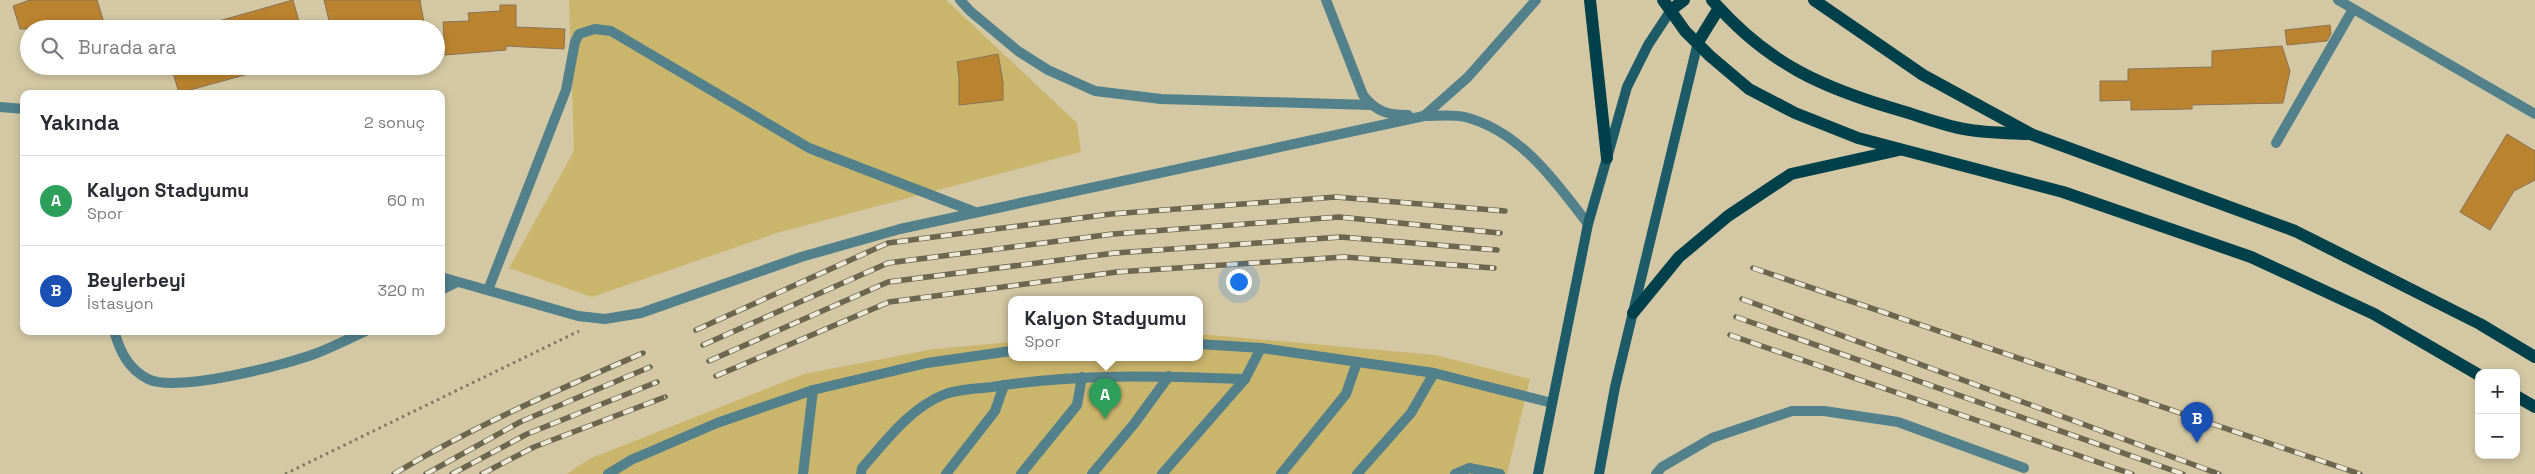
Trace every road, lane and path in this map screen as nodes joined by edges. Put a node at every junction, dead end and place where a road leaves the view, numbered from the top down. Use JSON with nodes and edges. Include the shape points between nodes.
{"nodes":[{"id":1,"x":960,"y":0,"type":"edge"},
{"id":2,"x":1326,"y":0,"type":"edge"},
{"id":3,"x":1536,"y":0,"type":"edge"},
{"id":4,"x":1590,"y":0,"type":"edge"},
{"id":5,"x":1684,"y":0,"type":"edge"},
{"id":6,"x":1814,"y":0,"type":"edge"},
{"id":7,"x":2338,"y":0,"type":"edge"},
{"id":8,"x":1716,"y":4,"type":"edge"},
{"id":9,"x":1667,"y":5,"type":"edge"},
{"id":10,"x":2353,"y":9,"type":"junction"},
{"id":11,"x":1698,"y":42,"type":"junction"},
{"id":12,"x":1371,"y":105,"type":"junction"},
{"id":13,"x":0,"y":107,"type":"edge"},
{"id":14,"x":20,"y":109,"type":"edge"},
{"id":15,"x":2535,"y":114,"type":"edge"},
{"id":16,"x":1424,"y":116,"type":"junction"},
{"id":17,"x":2033,"y":135,"type":"junction"},
{"id":18,"x":2276,"y":143,"type":"dead end"},
{"id":19,"x":1902,"y":149,"type":"junction"},
{"id":20,"x":1607,"y":158,"type":"junction"},
{"id":21,"x":976,"y":213,"type":"junction"},
{"id":22,"x":1588,"y":224,"type":"junction"},
{"id":23,"x":445,"y":278,"type":"edge"},
{"id":24,"x":457,"y":282,"type":"junction"},
{"id":25,"x":445,"y":288,"type":"edge"},
{"id":26,"x":488,"y":290,"type":"junction"},
{"id":27,"x":1633,"y":313,"type":"junction"},
{"id":28,"x":605,"y":319,"type":"junction"},
{"id":29,"x":115,"y":335,"type":"edge"},
{"id":30,"x":357,"y":335,"type":"edge"},
{"id":31,"x":1203,"y":344,"type":"edge"},
{"id":32,"x":1260,"y":348,"type":"junction"},
{"id":33,"x":1008,"y":351,"type":"edge"},
{"id":34,"x":2535,"y":357,"type":"edge"},
{"id":35,"x":1357,"y":362,"type":"junction"},
{"id":36,"x":2475,"y":372,"type":"edge"},
{"id":37,"x":1434,"y":373,"type":"junction"},
{"id":38,"x":1169,"y":376,"type":"junction"},
{"id":39,"x":1082,"y":377,"type":"junction"},
{"id":40,"x":1245,"y":379,"type":"junction"},
{"id":41,"x":1004,"y":385,"type":"junction"},
{"id":42,"x":813,"y":390,"type":"junction"},
{"id":43,"x":2520,"y":398,"type":"edge"},
{"id":44,"x":1552,"y":403,"type":"junction"},
{"id":45,"x":2535,"y":407,"type":"edge"},
{"id":46,"x":2024,"y":468,"type":"dead end"},
{"id":47,"x":1483,"y":472,"type":"edge"},
{"id":48,"x":285,"y":474,"type":"edge"},
{"id":49,"x":608,"y":474,"type":"edge"},
{"id":50,"x":802,"y":474,"type":"edge"},
{"id":51,"x":861,"y":474,"type":"edge"},
{"id":52,"x":946,"y":474,"type":"edge"},
{"id":53,"x":1021,"y":474,"type":"edge"},
{"id":54,"x":1092,"y":474,"type":"edge"},
{"id":55,"x":1162,"y":474,"type":"edge"},
{"id":56,"x":1281,"y":474,"type":"edge"},
{"id":57,"x":1357,"y":474,"type":"edge"},
{"id":58,"x":1455,"y":474,"type":"edge"},
{"id":59,"x":1500,"y":474,"type":"edge"},
{"id":60,"x":1538,"y":474,"type":"edge"},
{"id":61,"x":1599,"y":474,"type":"edge"},
{"id":62,"x":1656,"y":474,"type":"edge"}],
"edges":[{"from":1,"to":12,"type":"street","via":[[1018,51],[1048,70],[1095,91],[1161,99]]},
{"from":2,"to":12,"type":"street","via":[[1363,95]]},
{"from":3,"to":16,"type":"street","via":[[1468,77]]},
{"from":4,"to":20,"type":"main road"},
{"from":5,"to":9,"type":"main road"},
{"from":6,"to":17,"type":"main road","via":[[1923,75]]},
{"from":7,"to":10,"type":"street"},
{"from":8,"to":11,"type":"main road"},
{"from":8,"to":17,"type":"main road","via":[[1741,31],[1778,60],[1842,92],[1964,129]]},
{"from":9,"to":11,"type":"main road"},
{"from":9,"to":20,"type":"street","via":[[1628,87]]},
{"from":10,"to":15,"type":"street"},
{"from":10,"to":18,"type":"street"},
{"from":11,"to":19,"type":"main road","via":[[1749,89],[1787,109],[1858,138]]},
{"from":11,"to":27,"type":"street"},
{"from":12,"to":16,"type":"street","via":[[1387,114]]},
{"from":13,"to":14,"type":"street"},
{"from":16,"to":21,"type":"street"},
{"from":16,"to":22,"type":"street","via":[[1464,116],[1500,131],[1546,169]]},
{"from":17,"to":34,"type":"main road","via":[[2295,231],[2480,324]]},
{"from":19,"to":27,"type":"main road","via":[[1791,174],[1728,216],[1679,256]]},
{"from":19,"to":36,"type":"main road","via":[[2063,192],[2251,257],[2374,314]]},
{"from":20,"to":22,"type":"street"},
{"from":21,"to":26,"type":"street","via":[[809,148],[610,31],[595,29],[580,34],[575,42],[566,90]]},
{"from":21,"to":28,"type":"street","via":[[900,229],[810,255],[641,313]]},
{"from":22,"to":44,"type":"street"},
{"from":23,"to":24,"type":"street"},
{"from":24,"to":25,"type":"street"},
{"from":24,"to":26,"type":"street"},
{"from":26,"to":28,"type":"street","via":[[578,316]]},
{"from":27,"to":61,"type":"street"},
{"from":28,"to":48,"type":"path"},
{"from":29,"to":30,"type":"street","via":[[121,355],[138,372],[162,383],[186,383],[316,354]]},
{"from":31,"to":32,"type":"street"},
{"from":32,"to":35,"type":"street"},
{"from":32,"to":40,"type":"street"},
{"from":33,"to":42,"type":"street","via":[[927,364]]},
{"from":35,"to":37,"type":"street"},
{"from":35,"to":56,"type":"street","via":[[1346,394]]},
{"from":37,"to":44,"type":"street"},
{"from":37,"to":57,"type":"street","via":[[1411,413]]},
{"from":38,"to":39,"type":"street"},
{"from":38,"to":40,"type":"street"},
{"from":38,"to":54,"type":"street"},
{"from":39,"to":41,"type":"street"},
{"from":39,"to":53,"type":"street","via":[[1077,405]]},
{"from":40,"to":55,"type":"street"},
{"from":41,"to":51,"type":"street","via":[[944,394],[919,408],[862,468]]},
{"from":41,"to":52,"type":"street","via":[[994,411]]},
{"from":42,"to":49,"type":"street","via":[[717,424],[631,460]]},
{"from":42,"to":50,"type":"street"},
{"from":43,"to":45,"type":"main road"},
{"from":44,"to":60,"type":"street"},
{"from":46,"to":62,"type":"street","via":[[1898,422],[1824,411],[1792,411],[1712,438],[1662,467]]},
{"from":47,"to":58,"type":"street","via":[[1469,468]]},
{"from":47,"to":59,"type":"street"}]}
